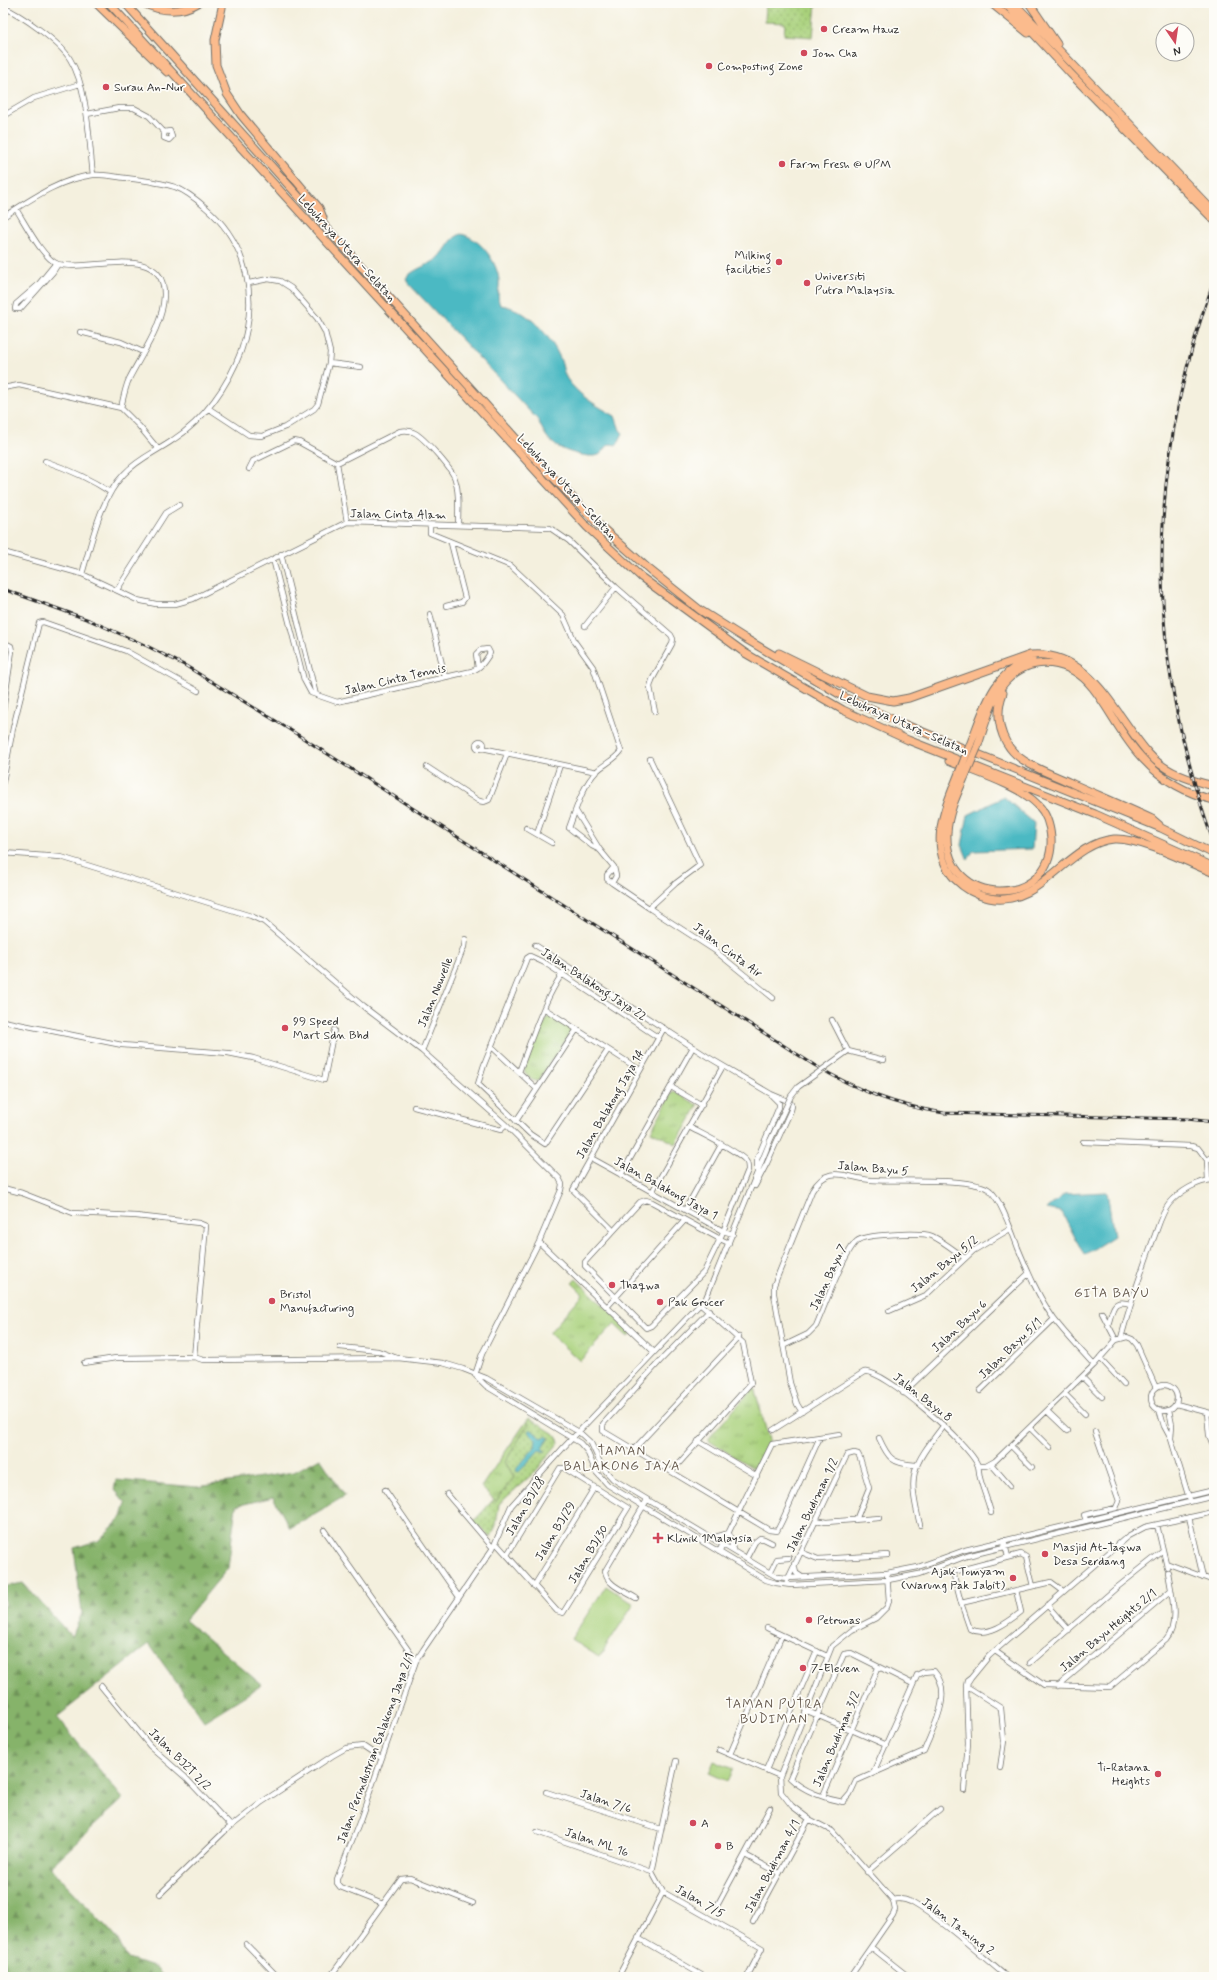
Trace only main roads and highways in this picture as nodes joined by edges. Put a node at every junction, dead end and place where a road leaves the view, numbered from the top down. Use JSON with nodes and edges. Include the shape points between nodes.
{"nodes":[{"id":1,"x":96,"y":3,"type":"edge"},
{"id":2,"x":109,"y":3,"type":"edge"},
{"id":3,"x":125,"y":3,"type":"edge"},
{"id":4,"x":144,"y":3,"type":"edge"},
{"id":5,"x":198,"y":3,"type":"edge"},
{"id":6,"x":223,"y":3,"type":"edge"},
{"id":7,"x":991,"y":3,"type":"edge"},
{"id":8,"x":1005,"y":3,"type":"edge"},
{"id":9,"x":1014,"y":3,"type":"edge"},
{"id":10,"x":1029,"y":3,"type":"edge"},
{"id":11,"x":1066,"y":58,"type":"junction"},
{"id":12,"x":1070,"y":73,"type":"junction"},
{"id":13,"x":210,"y":112,"type":"junction"},
{"id":14,"x":1214,"y":212,"type":"edge"},
{"id":15,"x":1214,"y":220,"type":"edge"},
{"id":16,"x":326,"y":224,"type":"junction"},
{"id":17,"x":746,"y":639,"type":"junction"},
{"id":18,"x":1049,"y":655,"type":"junction"},
{"id":19,"x":1012,"y":677,"type":"junction"},
{"id":20,"x":908,"y":740,"type":"junction"},
{"id":21,"x":974,"y":746,"type":"junction"},
{"id":22,"x":962,"y":774,"type":"junction"},
{"id":23,"x":1214,"y":786,"type":"edge"},
{"id":24,"x":1214,"y":800,"type":"edge"},
{"id":25,"x":1161,"y":828,"type":"junction"},
{"id":26,"x":1214,"y":854,"type":"edge"},
{"id":27,"x":1214,"y":867,"type":"edge"},
{"id":28,"x":1214,"y":873,"type":"edge"}],
"edges":[{"from":1,"to":13,"type":"highway"},
{"from":2,"to":13,"type":"highway","name":"Lebuhraya Utara–Selatan"},
{"from":3,"to":16,"type":"highway","name":"Lebuhraya Utara–Selatan"},
{"from":4,"to":5,"type":"highway","via":[[155,8],[172,10],[182,10]]},
{"from":6,"to":16,"type":"highway","via":[[215,40],[216,65],[227,94],[241,115],[319,208]]},
{"from":7,"to":12,"type":"highway","via":[[1033,37]]},
{"from":8,"to":12,"type":"highway"},
{"from":9,"to":11,"type":"highway"},
{"from":10,"to":11,"type":"highway"},
{"from":11,"to":14,"type":"highway"},
{"from":12,"to":15,"type":"highway"},
{"from":13,"to":20,"type":"highway","name":"Lebuhraya Utara–Selatan","via":[[587,527],[641,577],[745,653],[843,710]]},
{"from":16,"to":17,"type":"highway","name":"Lebuhraya Utara–Selatan","via":[[520,443],[598,524],[688,600]]},
{"from":17,"to":18,"type":"highway","via":[[770,648],[867,696],[893,701],[909,698],[1014,659],[1030,655]]},
{"from":17,"to":25,"type":"highway","name":"Lebuhraya Utara–Selatan","via":[[846,698],[901,723]]},
{"from":18,"to":21,"type":"highway","via":[[1024,662],[1006,672],[992,693]]},
{"from":18,"to":23,"type":"highway","via":[[1070,662],[1088,675],[1150,755],[1174,773]]},
{"from":19,"to":21,"type":"highway","via":[[1006,681],[998,694]]},
{"from":19,"to":24,"type":"highway","via":[[1025,667],[1044,663],[1062,665],[1074,671],[1092,687],[1144,761],[1168,780],[1198,797]]},
{"from":19,"to":25,"type":"highway","via":[[1000,701],[998,716],[1002,733],[1010,748],[1027,762],[1152,819]]},
{"from":20,"to":22,"type":"highway","via":[[916,747],[1015,789],[1038,805],[1049,824],[1050,850],[1039,874],[1023,886],[1000,892],[980,889],[965,880],[953,864],[947,844],[948,826]]},
{"from":20,"to":27,"type":"highway","name":"Lebuhraya Utara–Selatan","via":[[1096,814]]},
{"from":21,"to":22,"type":"highway","bridge":true},
{"from":22,"to":28,"type":"highway","via":[[941,826],[941,850],[948,869],[970,892],[994,899],[1017,896],[1039,884],[1090,847],[1114,839],[1132,840]]},
{"from":25,"to":26,"type":"highway","name":"Lebuhraya Utara–Selatan"}]}
